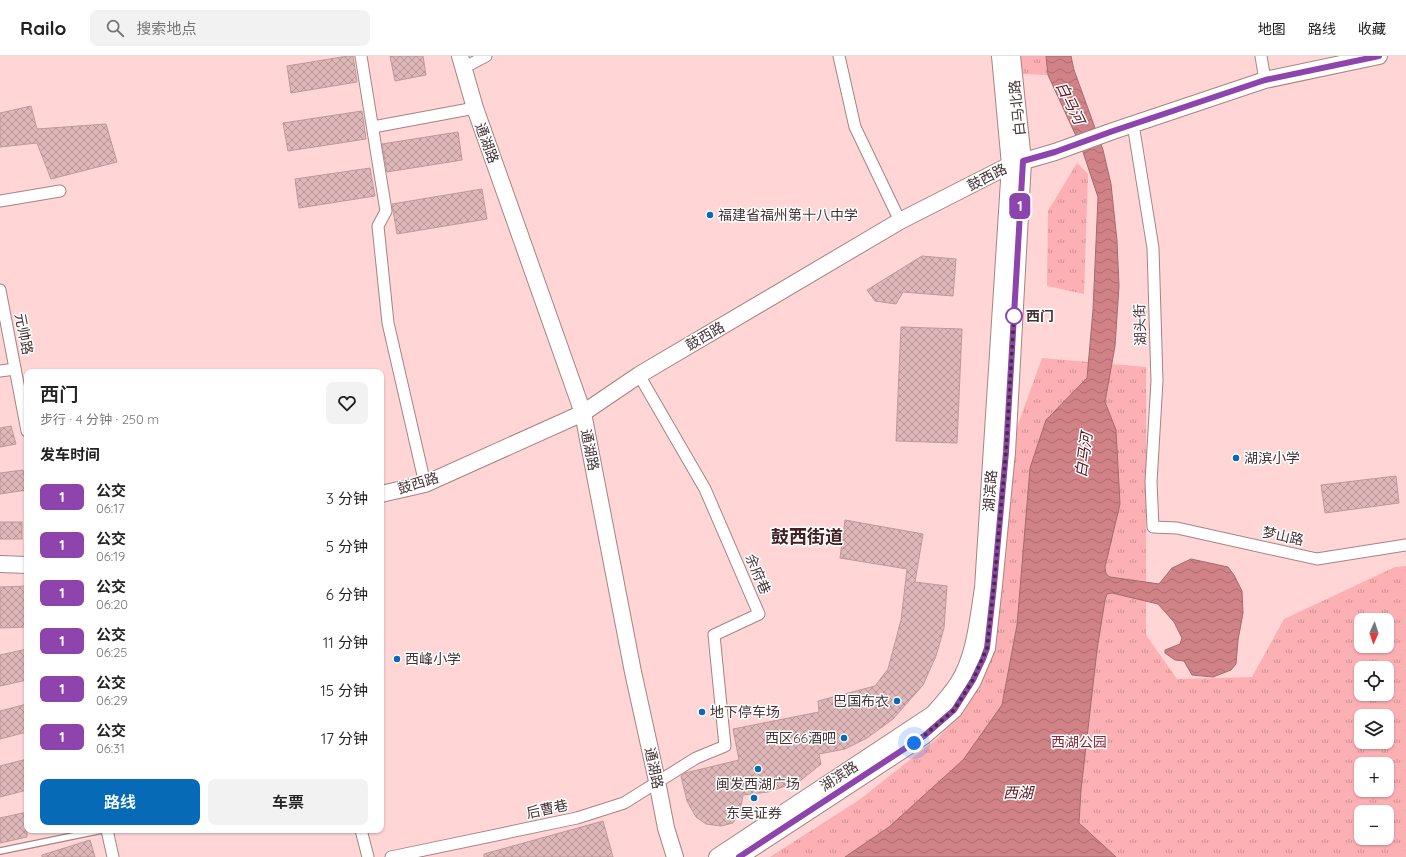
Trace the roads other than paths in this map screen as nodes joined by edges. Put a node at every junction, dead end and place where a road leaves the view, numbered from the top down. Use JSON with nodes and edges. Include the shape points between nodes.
{"nodes":[{"id":1,"x":361,"y":56,"type":"edge"},
{"id":2,"x":486,"y":56,"type":"edge"},
{"id":3,"x":839,"y":56,"type":"edge"},
{"id":4,"x":1000,"y":56,"type":"edge"},
{"id":5,"x":1012,"y":56,"type":"edge"},
{"id":6,"x":1261,"y":56,"type":"edge"},
{"id":7,"x":1379,"y":56,"type":"edge"},
{"id":8,"x":462,"y":62,"type":"edge"},
{"id":9,"x":1265,"y":80,"type":"junction"},
{"id":10,"x":474,"y":108,"type":"junction"},
{"id":11,"x":1132,"y":124,"type":"junction"},
{"id":12,"x":373,"y":127,"type":"junction"},
{"id":13,"x":1017,"y":163,"type":"junction"},
{"id":14,"x":60,"y":191,"type":"dead end"},
{"id":15,"x":0,"y":200,"type":"edge"},
{"id":16,"x":900,"y":221,"type":"junction"},
{"id":17,"x":0,"y":290,"type":"edge"},
{"id":18,"x":15,"y":369,"type":"junction"},
{"id":19,"x":0,"y":371,"type":"edge"},
{"id":20,"x":639,"y":375,"type":"junction"},
{"id":21,"x":583,"y":413,"type":"junction"},
{"id":22,"x":24,"y":416,"type":"edge"},
{"id":23,"x":424,"y":484,"type":"junction"},
{"id":24,"x":384,"y":493,"type":"edge"},
{"id":25,"x":1153,"y":527,"type":"joint"},
{"id":26,"x":1406,"y":545,"type":"edge"},
{"id":27,"x":0,"y":564,"type":"edge"},
{"id":28,"x":24,"y":565,"type":"edge"},
{"id":29,"x":696,"y":758,"type":"joint"},
{"id":30,"x":658,"y":782,"type":"junction"},
{"id":31,"x":87,"y":833,"type":"edge"},
{"id":32,"x":108,"y":833,"type":"edge"},
{"id":33,"x":361,"y":833,"type":"edge"},
{"id":34,"x":0,"y":851,"type":"edge"},
{"id":35,"x":113,"y":857,"type":"edge"},
{"id":36,"x":368,"y":857,"type":"edge"},
{"id":37,"x":391,"y":857,"type":"edge"},
{"id":38,"x":675,"y":857,"type":"edge"},
{"id":39,"x":717,"y":857,"type":"edge"},
{"id":40,"x":739,"y":857,"type":"edge"}],
"edges":[{"from":1,"to":12,"type":"street"},
{"from":2,"to":8,"type":"street"},
{"from":3,"to":16,"type":"street","via":[[855,126]]},
{"from":4,"to":13,"type":"street"},
{"from":5,"to":13,"type":"street","name":"白马北路"},
{"from":6,"to":9,"type":"street"},
{"from":7,"to":9,"type":"street","name":"鼓西路"},
{"from":8,"to":10,"type":"street","name":"通湖路"},
{"from":9,"to":11,"type":"street","name":"鼓西路"},
{"from":10,"to":12,"type":"street"},
{"from":10,"to":21,"type":"street","name":"通湖路"},
{"from":11,"to":13,"type":"street","name":"鼓西路"},
{"from":11,"to":25,"type":"street","name":"湖头街","via":[[1152,248],[1156,381],[1151,482]]},
{"from":12,"to":23,"type":"street","via":[[386,211],[378,226],[388,323]]},
{"from":13,"to":16,"type":"street","name":"鼓西路"},
{"from":13,"to":39,"type":"street","name":"湖滨路","via":[[983,588],[971,655],[959,682],[932,714]]},
{"from":13,"to":40,"type":"street","name":"湖滨路","via":[[1006,452],[987,648],[983,659],[954,710],[924,736]]},
{"from":14,"to":15,"type":"street"},
{"from":16,"to":20,"type":"street","name":"鼓西路"},
{"from":17,"to":18,"type":"street","name":"元帅路"},
{"from":18,"to":19,"type":"street"},
{"from":18,"to":22,"type":"street","name":"元帅路"},
{"from":20,"to":21,"type":"street","name":"鼓西路"},
{"from":20,"to":29,"type":"street","name":"余府巷","via":[[705,489],[759,614],[714,635],[725,746]]},
{"from":21,"to":23,"type":"street","name":"鼓西路"},
{"from":21,"to":30,"type":"street","name":"通湖路","via":[[633,672]]},
{"from":23,"to":24,"type":"street","name":"鼓西路"},
{"from":25,"to":26,"type":"street","name":"梦山路","via":[[1177,528],[1317,559]]},
{"from":27,"to":28,"type":"street"},
{"from":29,"to":30,"type":"street","name":"后曹巷"},
{"from":30,"to":37,"type":"street","name":"后曹巷","via":[[624,803],[577,818]]},
{"from":30,"to":38,"type":"street","name":"通湖路","via":[[666,828]]},
{"from":31,"to":34,"type":"lane"},
{"from":32,"to":35,"type":"street"},
{"from":33,"to":36,"type":"street"}]}
